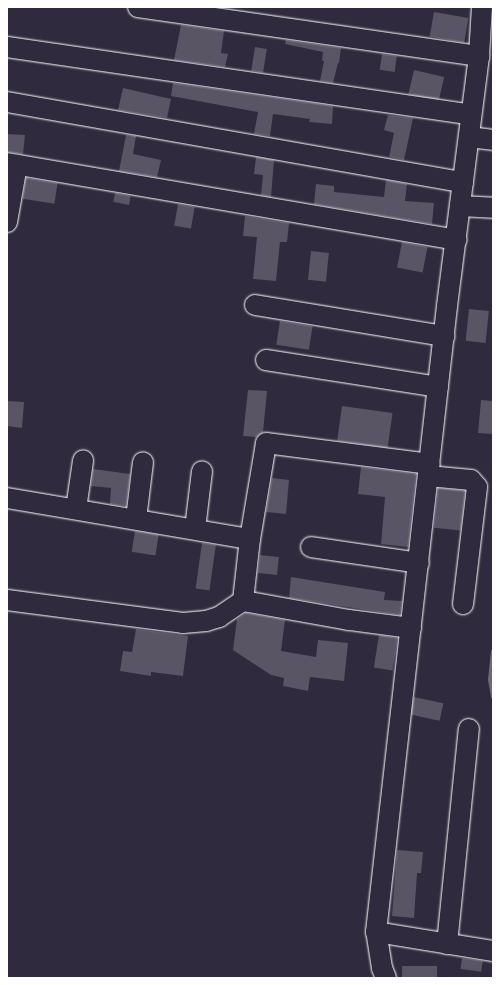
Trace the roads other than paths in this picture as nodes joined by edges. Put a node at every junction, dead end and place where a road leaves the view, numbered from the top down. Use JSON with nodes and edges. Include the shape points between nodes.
{"nodes":[{"id":1,"x":138,"y":7,"type":"edge"},
{"id":2,"x":482,"y":7,"type":"edge"},
{"id":3,"x":7,"y":47,"type":"edge"},
{"id":4,"x":479,"y":56,"type":"junction"},
{"id":5,"x":7,"y":102,"type":"edge"},
{"id":6,"x":471,"y":115,"type":"junction"},
{"id":7,"x":469,"y":136,"type":"junction"},
{"id":8,"x":493,"y":140,"type":"edge"},
{"id":9,"x":12,"y":164,"type":"edge"},
{"id":10,"x":464,"y":182,"type":"junction"},
{"id":11,"x":460,"y":206,"type":"junction"},
{"id":12,"x":493,"y":208,"type":"edge"},
{"id":13,"x":7,"y":222,"type":"edge"},
{"id":14,"x":456,"y":240,"type":"junction"},
{"id":15,"x":255,"y":305,"type":"dead end"},
{"id":16,"x":444,"y":336,"type":"junction"},
{"id":17,"x":266,"y":360,"type":"dead end"},
{"id":18,"x":438,"y":387,"type":"junction"},
{"id":19,"x":83,"y":460,"type":"dead end"},
{"id":20,"x":143,"y":462,"type":"dead end"},
{"id":21,"x":429,"y":470,"type":"junction"},
{"id":22,"x":202,"y":471,"type":"dead end"},
{"id":23,"x":7,"y":498,"type":"edge"},
{"id":24,"x":76,"y":509,"type":"junction"},
{"id":25,"x":136,"y":520,"type":"junction"},
{"id":26,"x":195,"y":529,"type":"junction"},
{"id":27,"x":250,"y":539,"type":"junction"},
{"id":28,"x":311,"y":547,"type":"dead end"},
{"id":29,"x":419,"y":563,"type":"junction"},
{"id":30,"x":7,"y":600,"type":"edge"},
{"id":31,"x":242,"y":601,"type":"junction"},
{"id":32,"x":463,"y":604,"type":"dead end"},
{"id":33,"x":411,"y":628,"type":"junction"},
{"id":34,"x":469,"y":729,"type":"dead end"},
{"id":35,"x":376,"y":932,"type":"junction"},
{"id":36,"x":447,"y":944,"type":"junction"},
{"id":37,"x":492,"y":950,"type":"edge"},
{"id":38,"x":386,"y":978,"type":"edge"}],
"edges":[{"from":1,"to":4,"type":"street"},
{"from":2,"to":4,"type":"street"},
{"from":3,"to":6,"type":"street"},
{"from":4,"to":6,"type":"street"},
{"from":5,"to":10,"type":"street"},
{"from":6,"to":7,"type":"street"},
{"from":7,"to":8,"type":"street"},
{"from":7,"to":10,"type":"street"},
{"from":9,"to":13,"type":"street"},
{"from":9,"to":14,"type":"street"},
{"from":10,"to":11,"type":"street"},
{"from":11,"to":12,"type":"street"},
{"from":11,"to":14,"type":"street"},
{"from":14,"to":16,"type":"street"},
{"from":15,"to":16,"type":"street"},
{"from":16,"to":18,"type":"street"},
{"from":17,"to":18,"type":"street"},
{"from":18,"to":21,"type":"street"},
{"from":19,"to":24,"type":"street"},
{"from":20,"to":25,"type":"street"},
{"from":21,"to":27,"type":"street","via":[[266,443]]},
{"from":21,"to":29,"type":"street"},
{"from":21,"to":32,"type":"street","via":[[471,480],[477,487]]},
{"from":22,"to":26,"type":"street"},
{"from":23,"to":24,"type":"street"},
{"from":24,"to":25,"type":"street"},
{"from":25,"to":26,"type":"street"},
{"from":26,"to":27,"type":"street"},
{"from":27,"to":31,"type":"street"},
{"from":28,"to":29,"type":"street"},
{"from":29,"to":33,"type":"street"},
{"from":30,"to":31,"type":"street","via":[[183,622],[206,621],[219,617]]},
{"from":31,"to":33,"type":"street"},
{"from":33,"to":35,"type":"street"},
{"from":34,"to":36,"type":"street"},
{"from":35,"to":36,"type":"street"},
{"from":35,"to":38,"type":"street"},
{"from":36,"to":37,"type":"street"}]}
